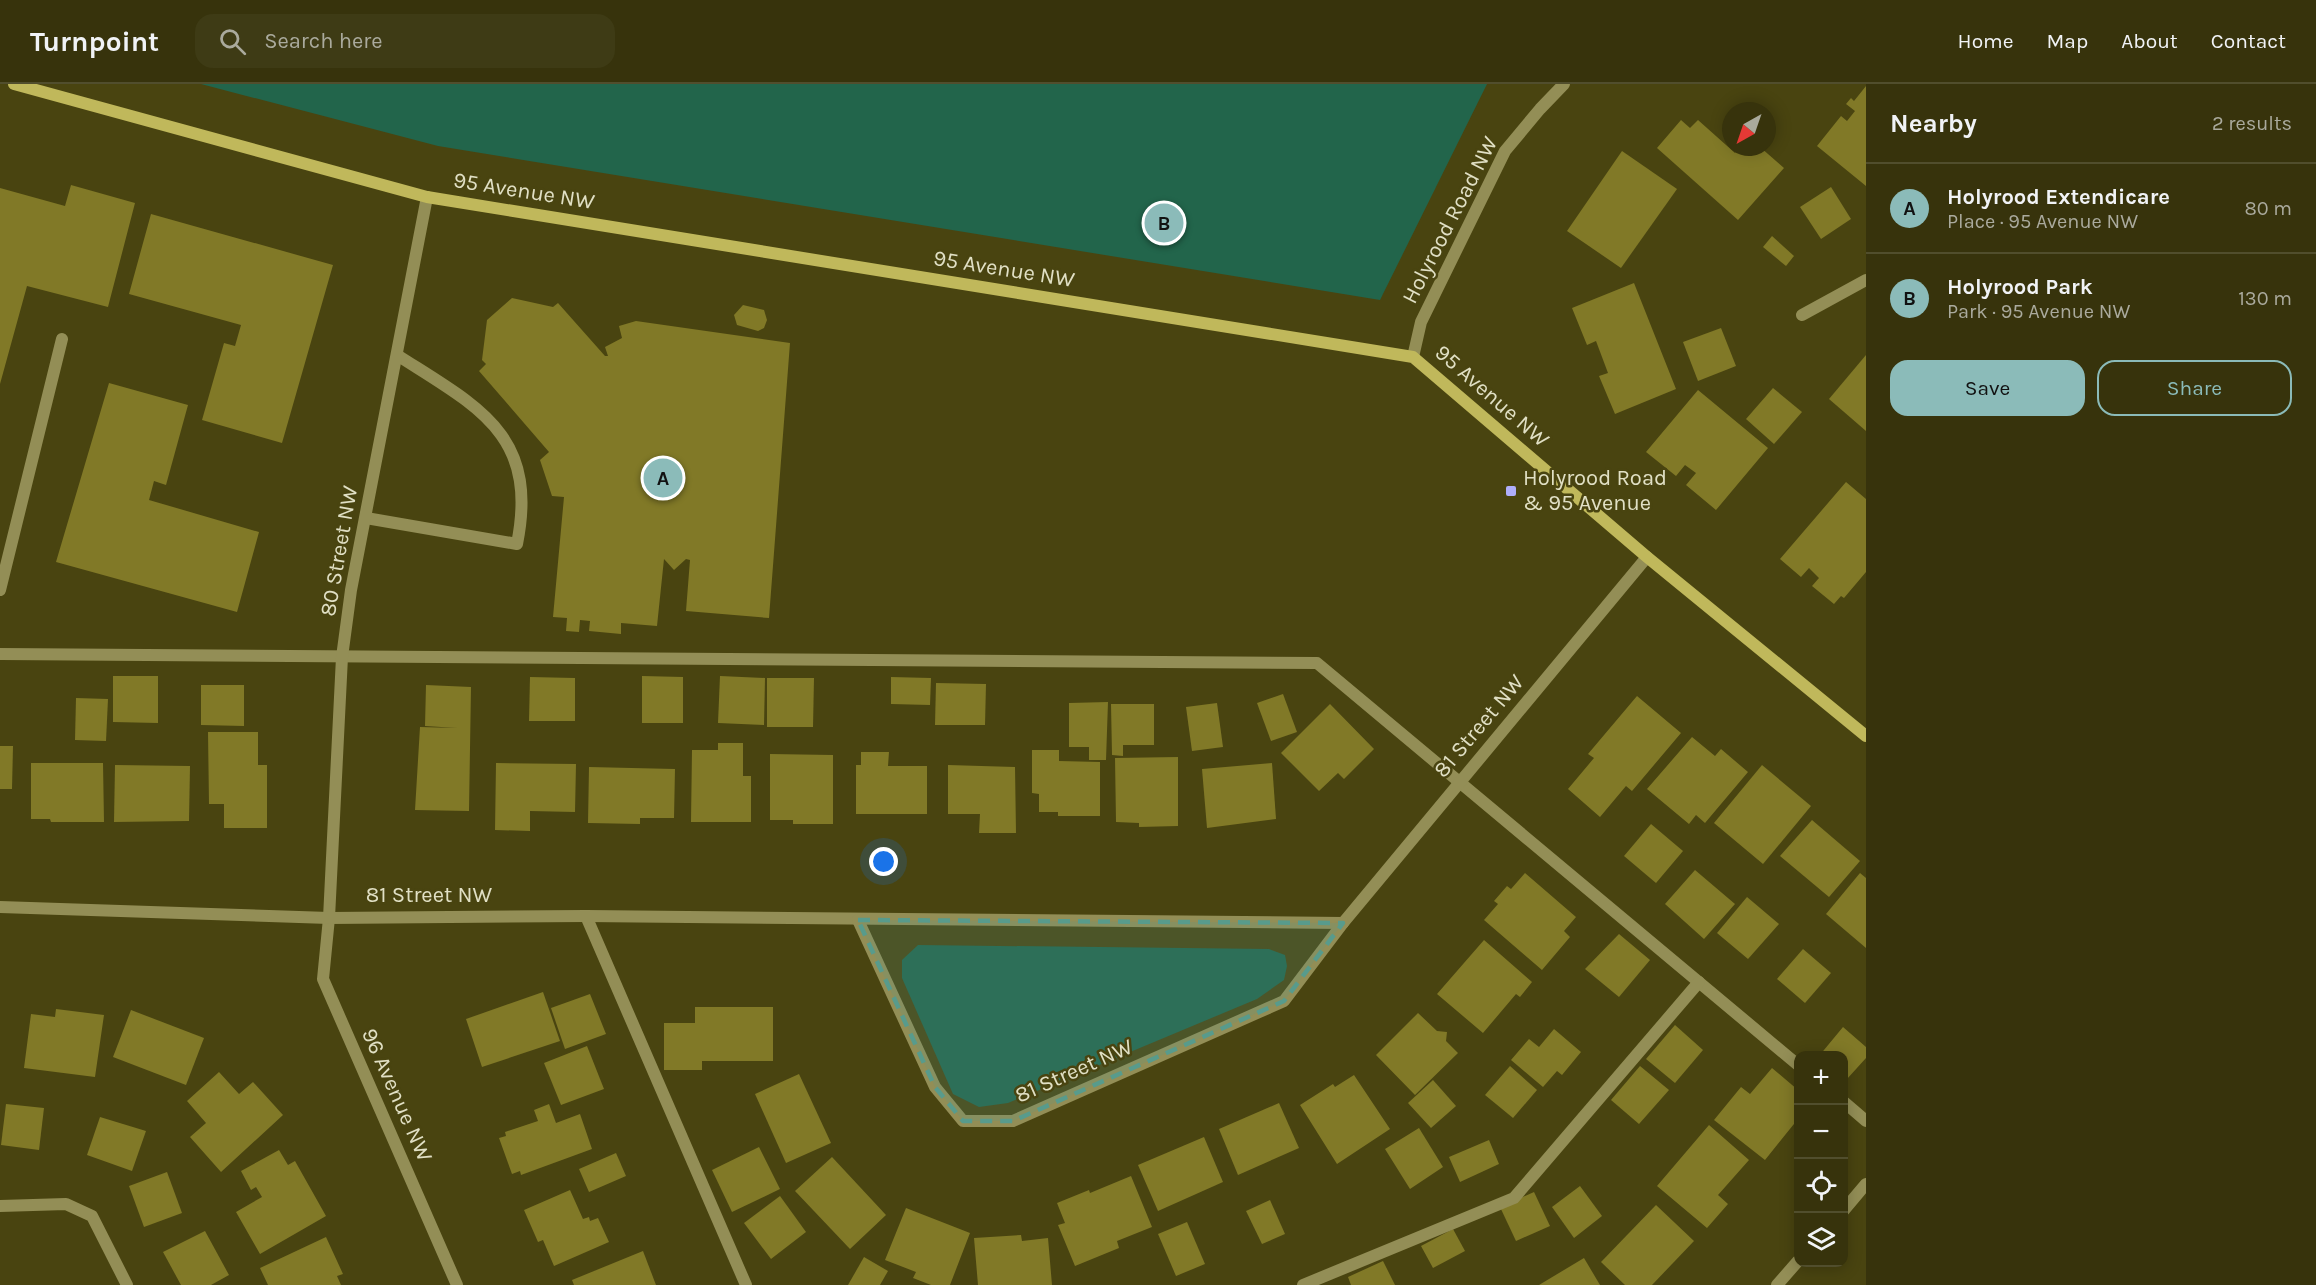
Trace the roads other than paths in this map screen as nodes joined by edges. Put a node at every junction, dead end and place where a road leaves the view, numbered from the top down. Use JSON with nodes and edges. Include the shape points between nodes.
{"nodes":[{"id":1,"x":14,"y":84,"type":"edge"},
{"id":2,"x":1564,"y":84,"type":"edge"},
{"id":3,"x":427,"y":197,"type":"junction"},
{"id":4,"x":1866,"y":280,"type":"edge"},
{"id":5,"x":1802,"y":315,"type":"dead end"},
{"id":6,"x":62,"y":339,"type":"dead end"},
{"id":7,"x":397,"y":355,"type":"junction"},
{"id":8,"x":1413,"y":357,"type":"junction"},
{"id":9,"x":366,"y":518,"type":"junction"},
{"id":10,"x":1647,"y":557,"type":"junction"},
{"id":11,"x":0,"y":590,"type":"edge"},
{"id":12,"x":0,"y":654,"type":"edge"},
{"id":13,"x":342,"y":657,"type":"junction"},
{"id":14,"x":1866,"y":736,"type":"edge"},
{"id":15,"x":1460,"y":782,"type":"junction"},
{"id":16,"x":0,"y":907,"type":"edge"},
{"id":17,"x":586,"y":916,"type":"junction"},
{"id":18,"x":329,"y":918,"type":"junction"},
{"id":19,"x":858,"y":920,"type":"junction"},
{"id":20,"x":1343,"y":923,"type":"junction"},
{"id":21,"x":1699,"y":982,"type":"junction"},
{"id":22,"x":1794,"y":1062,"type":"edge"},
{"id":23,"x":1847,"y":1105,"type":"edge"},
{"id":24,"x":1866,"y":1121,"type":"edge"},
{"id":25,"x":1866,"y":1184,"type":"edge"},
{"id":26,"x":1848,"y":1205,"type":"edge"},
{"id":27,"x":0,"y":1206,"type":"edge"},
{"id":28,"x":1794,"y":1266,"type":"edge"},
{"id":29,"x":127,"y":1285,"type":"edge"},
{"id":30,"x":457,"y":1285,"type":"edge"},
{"id":31,"x":746,"y":1285,"type":"edge"},
{"id":32,"x":1303,"y":1285,"type":"edge"},
{"id":33,"x":1778,"y":1285,"type":"edge"}],
"edges":[{"from":1,"to":3,"type":"street","name":"95 Avenue NW"},
{"from":2,"to":8,"type":"street","name":"Holyrood Road NW","via":[[1505,151],[1421,322]]},
{"from":3,"to":7,"type":"street","name":"80 Street NW"},
{"from":3,"to":8,"type":"street","name":"95 Avenue NW"},
{"from":4,"to":5,"type":"street"},
{"from":6,"to":11,"type":"street"},
{"from":7,"to":9,"type":"street","name":"80 Street NW"},
{"from":7,"to":9,"type":"street","via":[[476,408],[501,432],[517,462],[523,515],[517,544]]},
{"from":8,"to":10,"type":"street","name":"95 Avenue NW"},
{"from":9,"to":13,"type":"street","name":"80 Street NW"},
{"from":10,"to":14,"type":"street","name":"95 Avenue NW"},
{"from":10,"to":15,"type":"street","name":"81 Street NW"},
{"from":12,"to":13,"type":"street"},
{"from":13,"to":15,"type":"street","via":[[1317,663]]},
{"from":13,"to":18,"type":"street","name":"80 Street NW"},
{"from":15,"to":20,"type":"street","name":"81 Street NW"},
{"from":15,"to":21,"type":"street"},
{"from":16,"to":18,"type":"street","name":"81 Street NW"},
{"from":17,"to":18,"type":"street","name":"81 Street NW"},
{"from":17,"to":19,"type":"street","name":"81 Street NW"},
{"from":17,"to":31,"type":"street"},
{"from":18,"to":30,"type":"street","name":"96 Avenue NW","via":[[322,979]]},
{"from":19,"to":20,"type":"street","name":"81 Street NW"},
{"from":19,"to":20,"type":"street","name":"81 Street NW","via":[[935,1087],[963,1121],[1013,1121],[1284,1001]]},
{"from":21,"to":22,"type":"street"},
{"from":21,"to":32,"type":"street","via":[[1514,1198]]},
{"from":23,"to":24,"type":"street"},
{"from":25,"to":26,"type":"street"},
{"from":27,"to":29,"type":"street","via":[[66,1204],[92,1216]]},
{"from":28,"to":33,"type":"street"}]}
